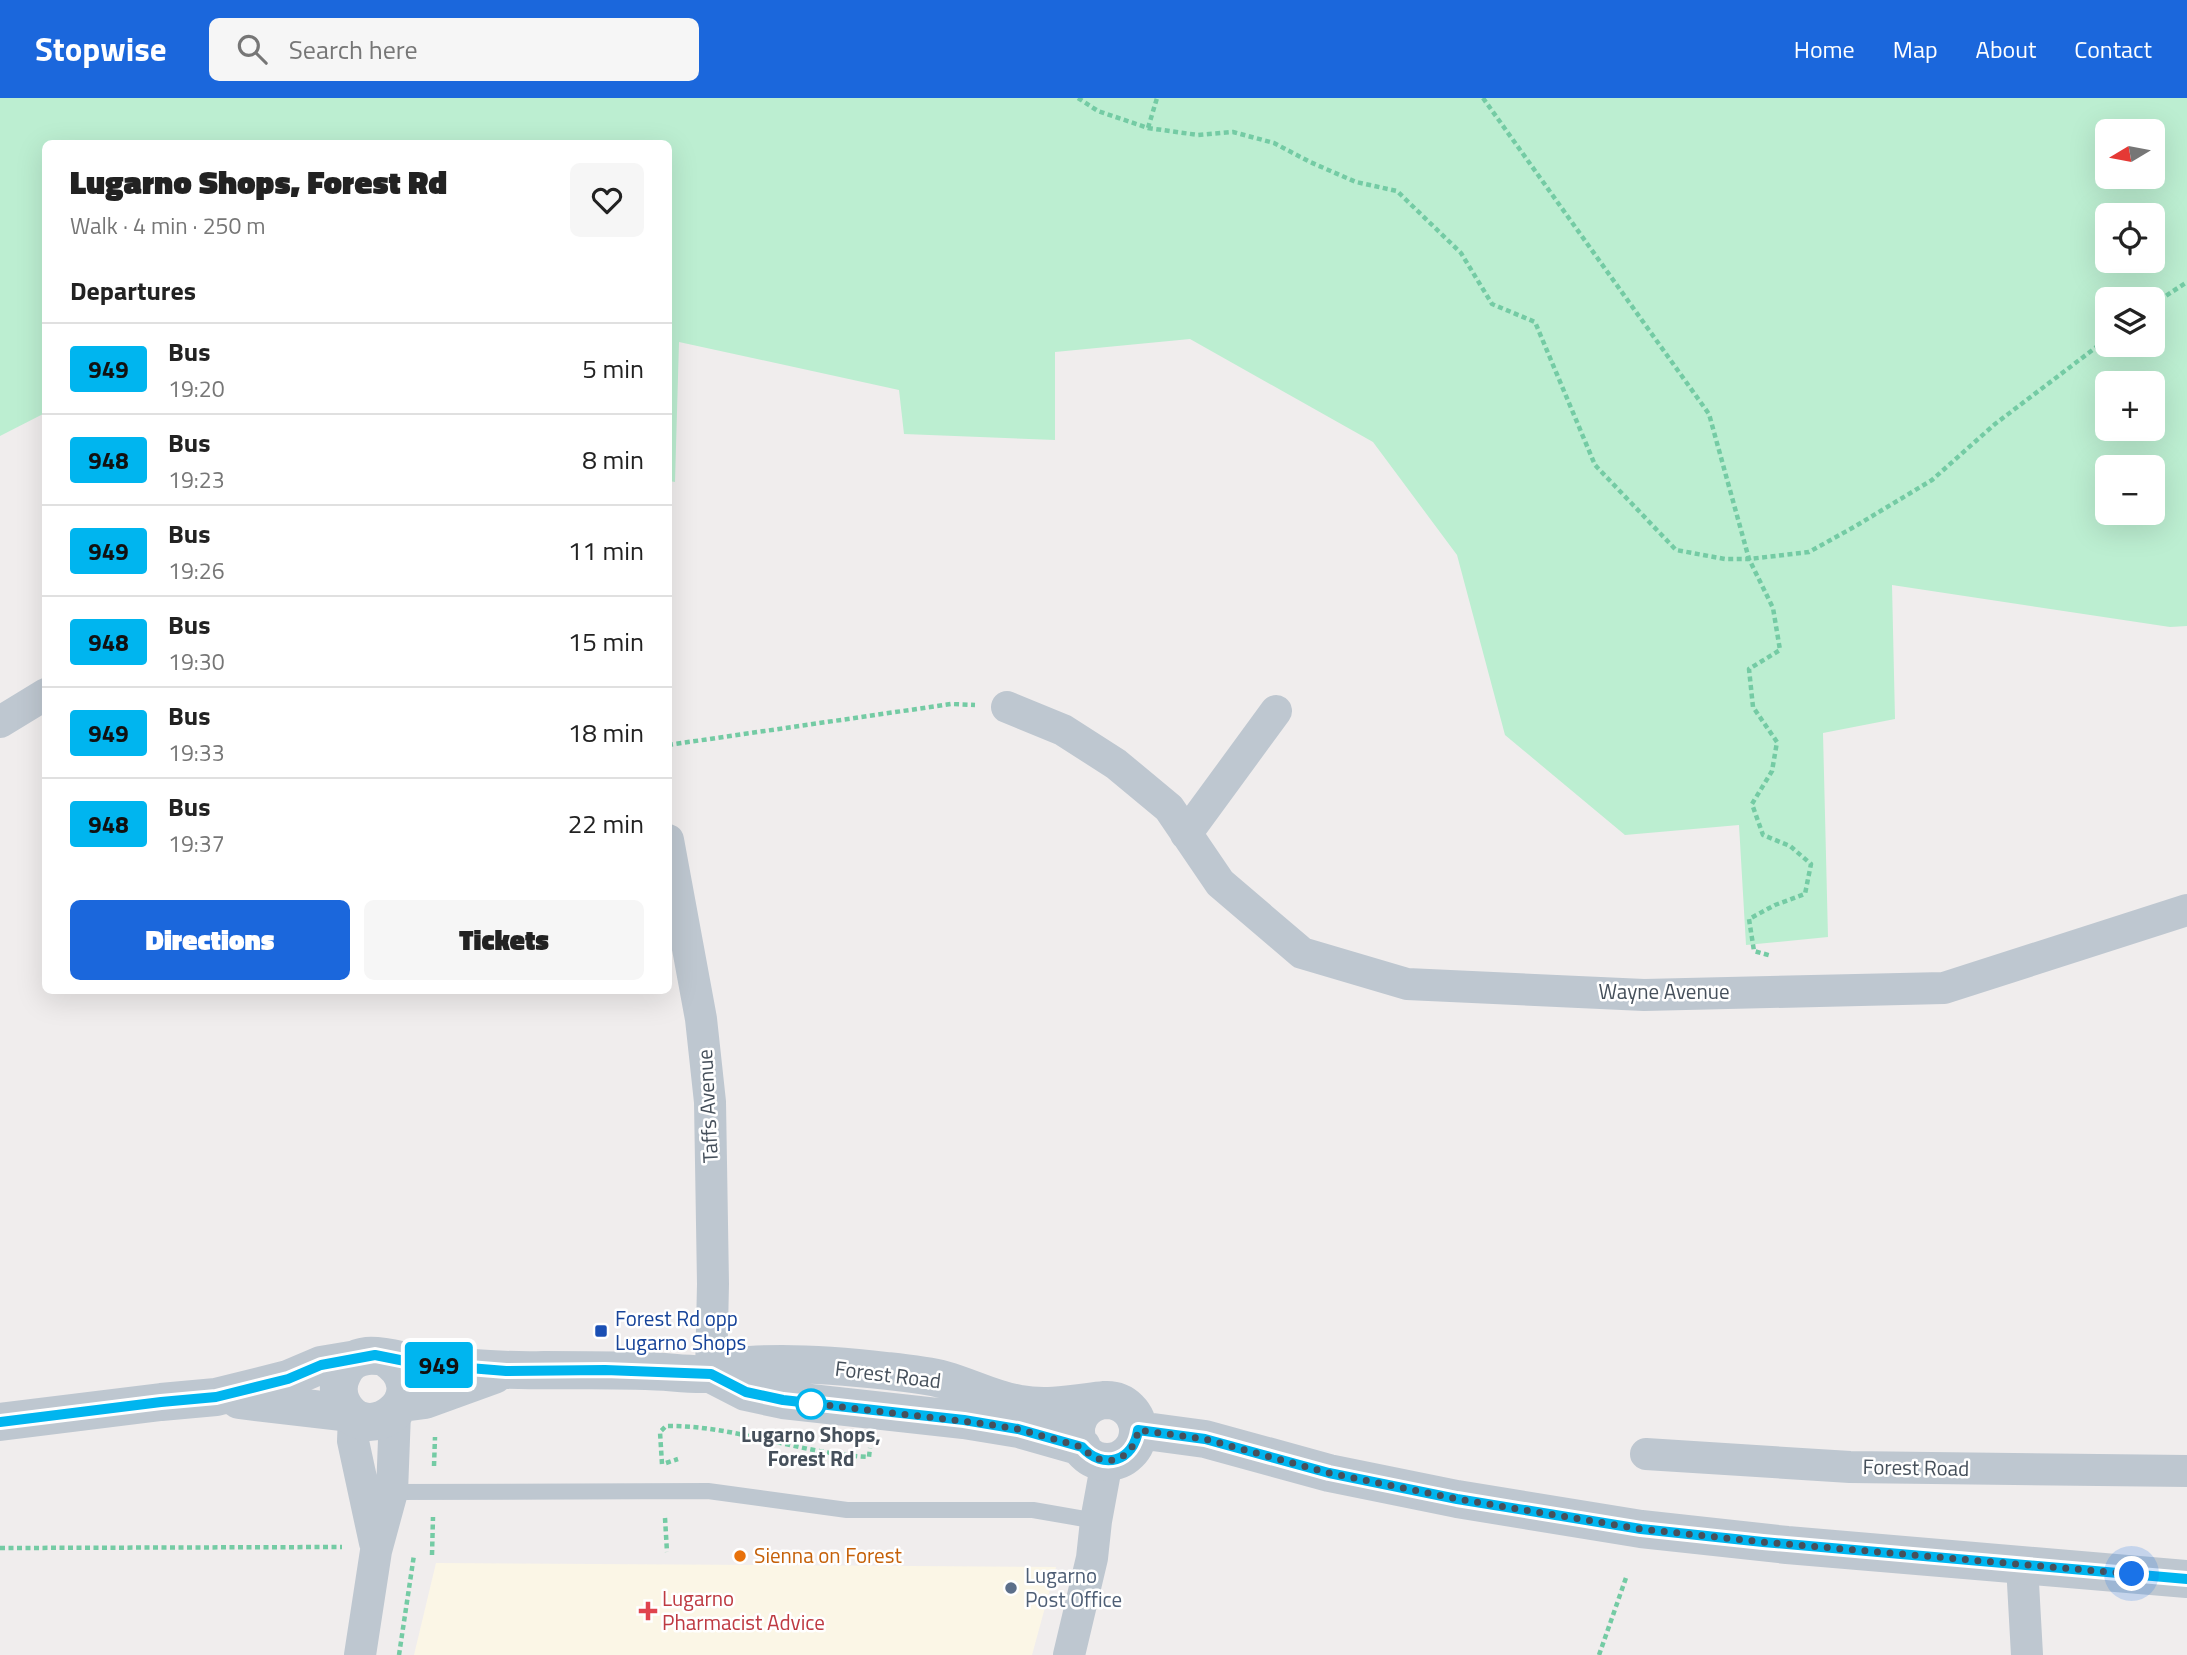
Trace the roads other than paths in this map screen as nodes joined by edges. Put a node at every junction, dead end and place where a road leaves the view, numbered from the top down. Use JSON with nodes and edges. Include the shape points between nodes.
{"nodes":[{"id":1,"x":42,"y":696,"type":"edge"},
{"id":2,"x":1007,"y":707,"type":"road end"},
{"id":3,"x":1276,"y":711,"type":"dead end"},
{"id":4,"x":0,"y":722,"type":"edge"},
{"id":5,"x":1186,"y":834,"type":"junction"},
{"id":6,"x":672,"y":863,"type":"edge"},
{"id":7,"x":2187,"y":910,"type":"edge"},
{"id":8,"x":370,"y":1358,"type":"junction"},
{"id":9,"x":506,"y":1371,"type":"junction"},
{"id":10,"x":711,"y":1374,"type":"junction"},
{"id":11,"x":216,"y":1397,"type":"junction"},
{"id":12,"x":1105,"y":1400,"type":"junction"},
{"id":13,"x":399,"y":1408,"type":"junction"},
{"id":14,"x":352,"y":1415,"type":"junction"},
{"id":15,"x":0,"y":1422,"type":"edge"},
{"id":16,"x":1138,"y":1430,"type":"junction"},
{"id":17,"x":1094,"y":1454,"type":"junction"},
{"id":18,"x":1646,"y":1454,"type":"dead end"},
{"id":19,"x":2187,"y":1471,"type":"edge"},
{"id":20,"x":392,"y":1492,"type":"junction"},
{"id":21,"x":1096,"y":1521,"type":"junction"},
{"id":22,"x":376,"y":1551,"type":"junction"},
{"id":23,"x":2022,"y":1565,"type":"junction"},
{"id":24,"x":2187,"y":1579,"type":"edge"},
{"id":25,"x":360,"y":1655,"type":"edge"},
{"id":26,"x":1069,"y":1655,"type":"edge"},
{"id":27,"x":2027,"y":1655,"type":"edge"}],
"edges":[{"from":1,"to":4,"type":"street"},
{"from":2,"to":5,"type":"street","name":"Wayne Avenue","via":[[1063,730],[1116,764],[1170,808]]},
{"from":3,"to":5,"type":"street"},
{"from":5,"to":7,"type":"street","name":"Wayne Avenue","via":[[1220,883],[1302,953],[1407,984],[1644,995],[1944,988]]},
{"from":6,"to":10,"type":"street","name":"Taffs Avenue","via":[[701,1019],[710,1102]]},
{"from":8,"to":9,"type":"street","name":"Forest Road"},
{"from":8,"to":11,"type":"street","name":"Forest Road","via":[[321,1365],[288,1379]]},
{"from":8,"to":13,"type":"street","via":[[400,1371],[405,1392]]},
{"from":8,"to":14,"type":"street","via":[[348,1365],[339,1384],[339,1395]]},
{"from":9,"to":10,"type":"street","name":"Forest Road"},
{"from":9,"to":13,"type":"street","name":"Forest Road"},
{"from":10,"to":12,"type":"street","name":"Forest Road","via":[[747,1365],[877,1370],[944,1380],[1018,1404]]},
{"from":10,"to":17,"type":"street","name":"Forest Road","via":[[746,1392],[783,1400],[1018,1429]]},
{"from":11,"to":14,"type":"street","name":"Forest Road"},
{"from":11,"to":15,"type":"street","name":"Forest Road"},
{"from":12,"to":16,"type":"street","via":[[1124,1404],[1137,1420]]},
{"from":12,"to":17,"type":"street","via":[[1086,1408],[1077,1427],[1077,1437]]},
{"from":13,"to":14,"type":"street","via":[[376,1422]]},
{"from":13,"to":20,"type":"street"},
{"from":14,"to":22,"type":"street"},
{"from":16,"to":17,"type":"street","via":[[1126,1455]]},
{"from":16,"to":23,"type":"street","via":[[1205,1439],[1329,1473],[1443,1496],[1630,1528]]},
{"from":17,"to":21,"type":"street"},
{"from":18,"to":19,"type":"street","name":"Forest Road","via":[[1850,1467]]},
{"from":20,"to":21,"type":"lane","via":[[708,1490],[847,1510],[1033,1510]]},
{"from":20,"to":22,"type":"street"},
{"from":21,"to":26,"type":"street","via":[[1093,1558]]},
{"from":22,"to":25,"type":"street"},
{"from":23,"to":24,"type":"street"},
{"from":23,"to":27,"type":"street"}]}
